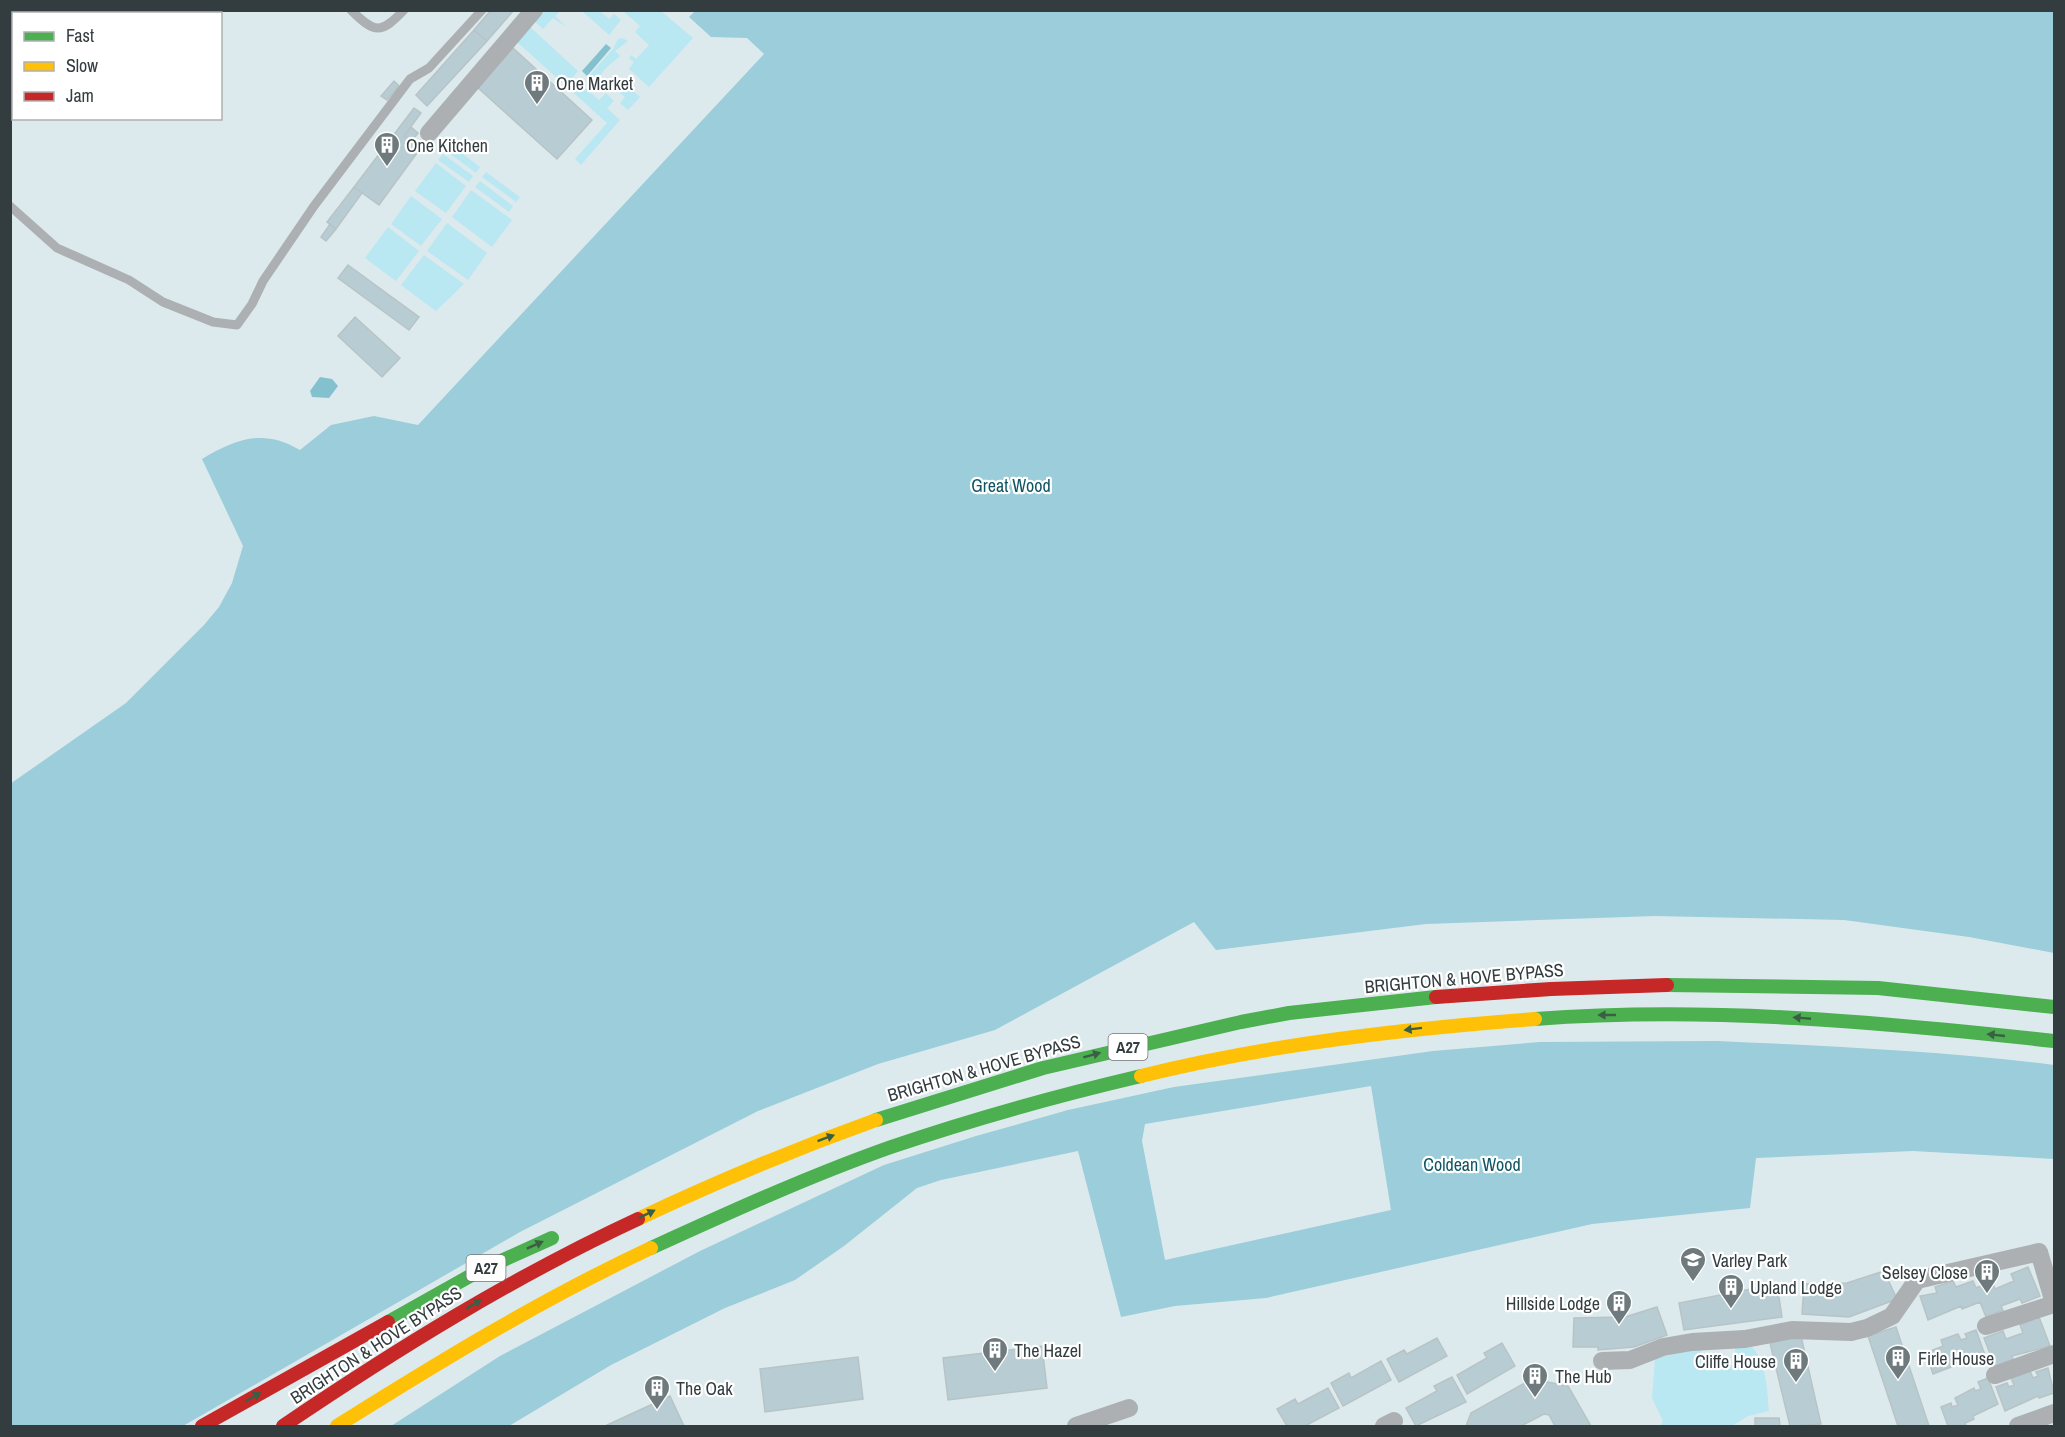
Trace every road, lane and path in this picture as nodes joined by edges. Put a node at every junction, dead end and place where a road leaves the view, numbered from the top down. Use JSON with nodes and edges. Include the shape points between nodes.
{"nodes":[{"id":1,"x":351,"y":10,"type":"edge"},
{"id":2,"x":404,"y":10,"type":"edge"},
{"id":3,"x":482,"y":10,"type":"edge"},
{"id":4,"x":534,"y":10,"type":"edge"},
{"id":5,"x":429,"y":133,"type":"dead end"},
{"id":6,"x":10,"y":206,"type":"edge"},
{"id":7,"x":2055,"y":1007,"type":"edge"},
{"id":8,"x":2055,"y":1041,"type":"edge"},
{"id":9,"x":788,"y":1151,"type":"junction"},
{"id":10,"x":691,"y":1179,"type":"dead end"},
{"id":11,"x":564,"y":1233,"type":"dead end"},
{"id":12,"x":2055,"y":1304,"type":"edge"},
{"id":13,"x":1986,"y":1326,"type":"dead end"},
{"id":14,"x":2055,"y":1354,"type":"edge"},
{"id":15,"x":1602,"y":1361,"type":"dead end"},
{"id":16,"x":1995,"y":1375,"type":"dead end"},
{"id":17,"x":1129,"y":1408,"type":"dead end"},
{"id":18,"x":2055,"y":1413,"type":"edge"},
{"id":19,"x":202,"y":1426,"type":"edge"},
{"id":20,"x":283,"y":1426,"type":"edge"},
{"id":21,"x":337,"y":1426,"type":"edge"},
{"id":22,"x":1076,"y":1426,"type":"edge"},
{"id":23,"x":2018,"y":1426,"type":"edge"}],
"edges":[{"from":1,"to":2,"type":"lane","via":[[376,30],[387,28]]},
{"from":3,"to":6,"type":"lane","via":[[429,68],[410,79],[314,206],[237,325],[213,322],[164,302],[129,280],[57,248]]},
{"from":4,"to":5,"type":"street"},
{"from":9,"to":7,"type":"highway","name":"BRIGHTON & HOVE BYPASS","number":"A27","one_way":true,"via":[[886,1115],[1101,1053],[1283,1014],[1414,998],[1594,985],[1776,985],[1930,992]]},
{"from":8,"to":21,"type":"highway","number":"A27","one_way":true,"via":[[1774,1016],[1599,1015],[1429,1027],[1285,1044],[1104,1084],[897,1144],[687,1229],[497,1326]]},
{"from":9,"to":10,"type":"highway","number":"A27"},
{"from":20,"to":9,"type":"highway","name":"BRIGHTON & HOVE BYPASS","number":"A27","one_way":true,"via":[[397,1349],[485,1297],[675,1200]]},
{"from":19,"to":11,"type":"highway","number":"A27","one_way":true,"via":[[479,1271]]},
{"from":12,"to":13,"type":"street"},
{"from":12,"to":15,"type":"street","via":[[2039,1252],[1917,1280],[1892,1316],[1851,1332],[1792,1330],[1745,1339],[1692,1342],[1662,1347],[1630,1360]]},
{"from":14,"to":16,"type":"street"},
{"from":17,"to":22,"type":"street"},
{"from":18,"to":23,"type":"street"}]}
